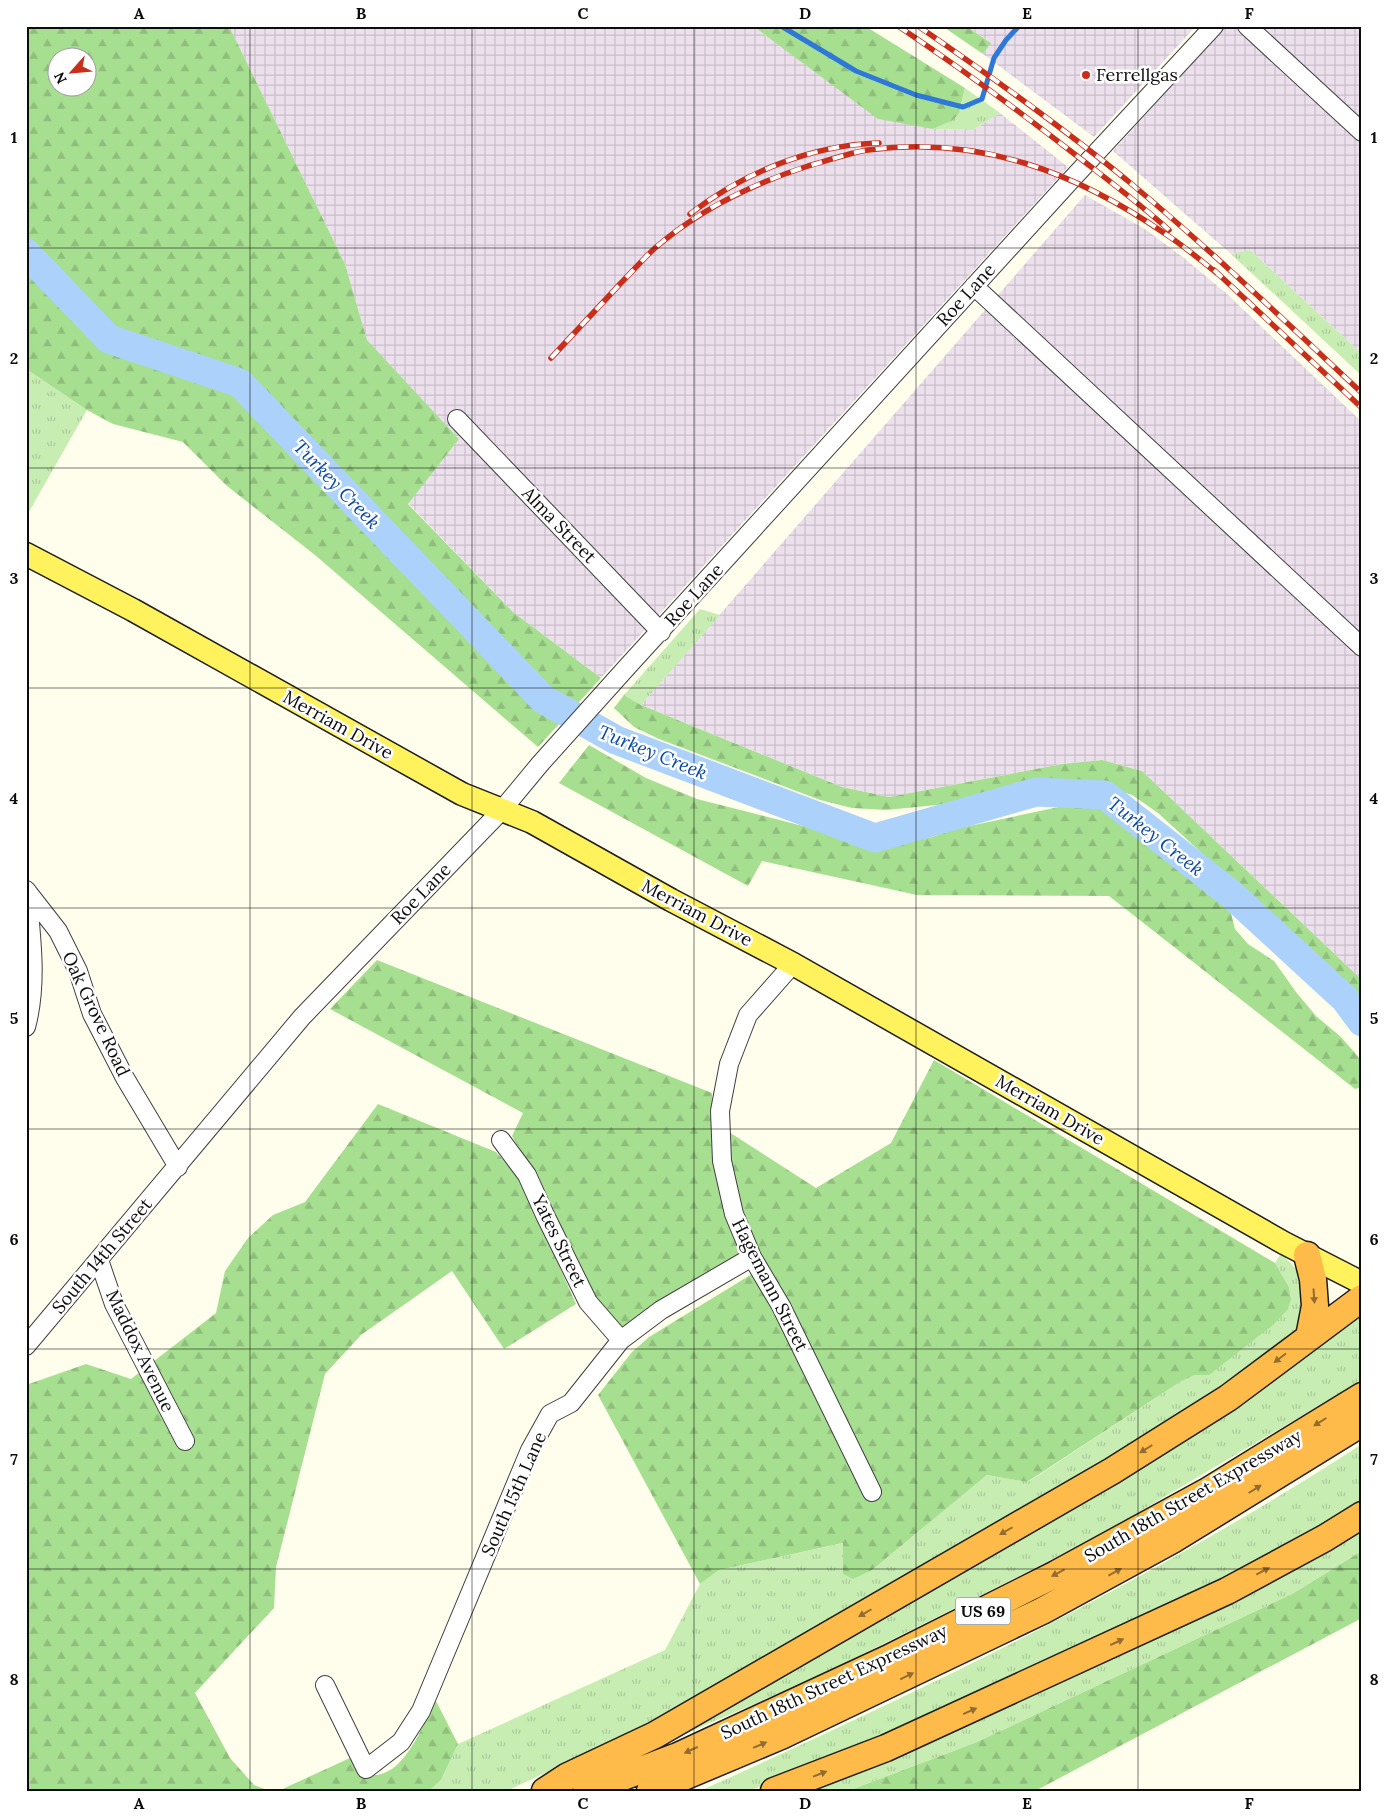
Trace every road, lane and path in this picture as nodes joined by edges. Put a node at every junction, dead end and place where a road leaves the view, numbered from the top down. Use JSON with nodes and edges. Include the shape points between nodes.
{"nodes":[{"id":1,"x":1214,"y":26,"type":"edge"},
{"id":2,"x":1247,"y":26,"type":"edge"},
{"id":3,"x":1362,"y":132,"type":"edge"},
{"id":4,"x":974,"y":286,"type":"junction"},
{"id":5,"x":457,"y":419,"type":"dead end"},
{"id":6,"x":26,"y":554,"type":"edge"},
{"id":7,"x":661,"y":632,"type":"junction"},
{"id":8,"x":1362,"y":647,"type":"edge"},
{"id":9,"x":501,"y":811,"type":"junction"},
{"id":10,"x":26,"y":891,"type":"edge"},
{"id":11,"x":793,"y":964,"type":"junction"},
{"id":12,"x":26,"y":1027,"type":"edge"},
{"id":13,"x":501,"y":1140,"type":"dead end"},
{"id":14,"x":178,"y":1167,"type":"junction"},
{"id":15,"x":1307,"y":1255,"type":"junction"},
{"id":16,"x":752,"y":1257,"type":"junction"},
{"id":17,"x":99,"y":1260,"type":"junction"},
{"id":18,"x":1362,"y":1282,"type":"edge"},
{"id":19,"x":1362,"y":1298,"type":"edge"},
{"id":20,"x":1309,"y":1337,"type":"junction"},
{"id":21,"x":621,"y":1340,"type":"junction"},
{"id":22,"x":26,"y":1346,"type":"edge"},
{"id":23,"x":1362,"y":1396,"type":"edge"},
{"id":24,"x":1362,"y":1423,"type":"edge"},
{"id":25,"x":185,"y":1441,"type":"dead end"},
{"id":26,"x":872,"y":1492,"type":"dead end"},
{"id":27,"x":1362,"y":1515,"type":"edge"},
{"id":28,"x":325,"y":1685,"type":"dead end"},
{"id":29,"x":545,"y":1791,"type":"edge"},
{"id":30,"x":586,"y":1791,"type":"edge"},
{"id":31,"x":650,"y":1791,"type":"edge"},
{"id":32,"x":774,"y":1791,"type":"edge"}],
"edges":[{"from":1,"to":4,"type":"street","name":"Roe Lane"},
{"from":2,"to":3,"type":"street"},
{"from":4,"to":7,"type":"street","name":"Roe Lane"},
{"from":4,"to":8,"type":"street"},
{"from":5,"to":7,"type":"street","name":"Alma Street"},
{"from":6,"to":9,"type":"main road","name":"Merriam Drive","via":[[462,794]]},
{"from":7,"to":9,"type":"street","name":"Roe Lane"},
{"from":9,"to":11,"type":"main road","name":"Merriam Drive","via":[[532,822]]},
{"from":9,"to":14,"type":"street","name":"Roe Lane","via":[[302,1016]]},
{"from":10,"to":12,"type":"street","via":[[33,960],[30,1015]]},
{"from":10,"to":14,"type":"street","name":"Oak Grove Road","via":[[58,931],[78,971],[96,1022]]},
{"from":11,"to":15,"type":"main road","name":"Merriam Drive"},
{"from":11,"to":16,"type":"street","name":"Hagemann Street","via":[[748,1015],[729,1064],[720,1111],[722,1161],[734,1214]]},
{"from":13,"to":21,"type":"street","name":"Yates Street","via":[[528,1174],[588,1302]]},
{"from":14,"to":17,"type":"street","name":"South 14th Street"},
{"from":15,"to":18,"type":"main road","name":"Merriam Drive"},
{"from":15,"to":20,"type":"highway","one_way":true,"via":[[1315,1306]]},
{"from":16,"to":21,"type":"street","name":"South 15th Lane","via":[[661,1310]]},
{"from":16,"to":26,"type":"street","name":"Hagemann Street","via":[[781,1306]]},
{"from":17,"to":22,"type":"street","name":"South 14th Street"},
{"from":17,"to":25,"type":"street","name":"Maddox Avenue","via":[[114,1304]]},
{"from":19,"to":20,"type":"highway"},
{"from":20,"to":29,"type":"highway","one_way":true,"via":[[1228,1398],[1112,1471],[655,1735],[568,1776]]},
{"from":21,"to":28,"type":"street","name":"South 15th Lane","via":[[571,1403],[550,1414],[530,1450],[421,1711],[401,1742],[366,1769]]},
{"from":23,"to":30,"type":"highway","name":"South 18th Street Expressway","number":"US 69","one_way":true,"via":[[1206,1492],[1056,1574],[887,1659],[678,1756]]},
{"from":31,"to":24,"type":"highway","name":"South 18th Street Expressway","number":"US 69","one_way":true,"via":[[781,1736],[1042,1611],[1174,1540]]},
{"from":32,"to":27,"type":"highway","one_way":true,"via":[[895,1744],[1218,1595]]}]}
